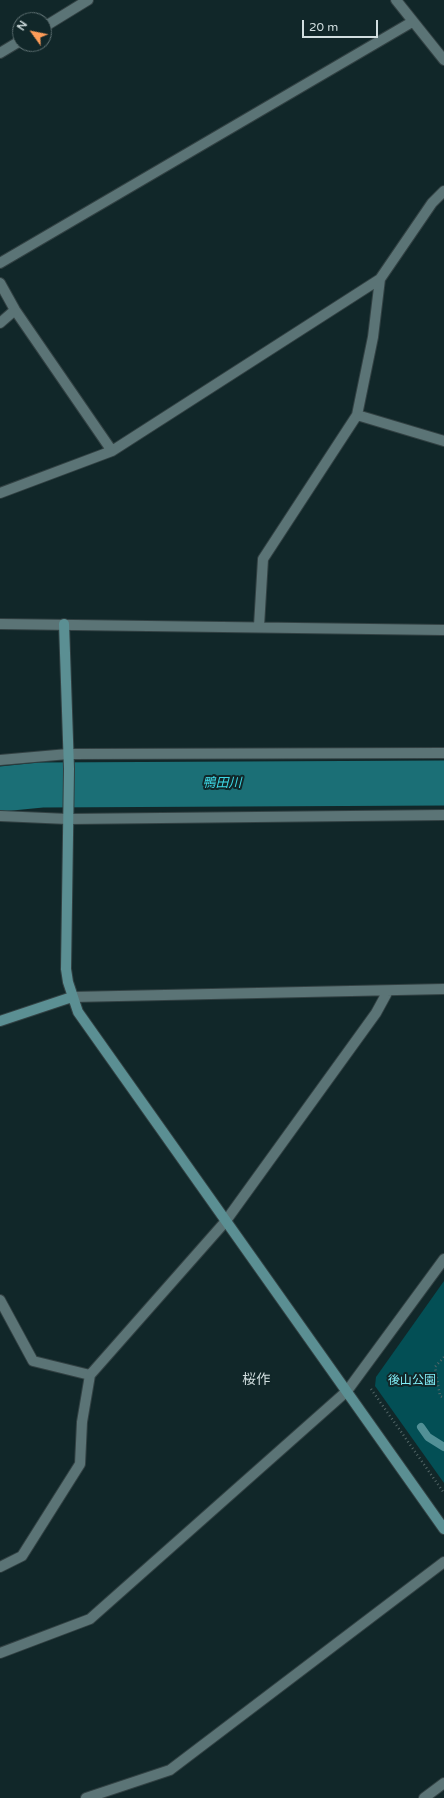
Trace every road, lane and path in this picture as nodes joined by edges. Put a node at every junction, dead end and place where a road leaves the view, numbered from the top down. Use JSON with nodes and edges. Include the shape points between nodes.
{"nodes":[{"id":1,"x":88,"y":0,"type":"edge"},
{"id":2,"x":396,"y":0,"type":"edge"},
{"id":3,"x":52,"y":21,"type":"edge"},
{"id":4,"x":412,"y":22,"type":"junction"},
{"id":5,"x":12,"y":46,"type":"edge"},
{"id":6,"x":0,"y":53,"type":"edge"},
{"id":7,"x":444,"y":60,"type":"edge"},
{"id":8,"x":444,"y":192,"type":"edge"},
{"id":9,"x":0,"y":263,"type":"edge"},
{"id":10,"x":380,"y":279,"type":"junction"},
{"id":11,"x":0,"y":283,"type":"edge"},
{"id":12,"x":15,"y":310,"type":"junction"},
{"id":13,"x":0,"y":323,"type":"edge"},
{"id":14,"x":357,"y":415,"type":"junction"},
{"id":15,"x":444,"y":441,"type":"edge"},
{"id":16,"x":112,"y":451,"type":"junction"},
{"id":17,"x":0,"y":493,"type":"edge"},
{"id":18,"x":0,"y":624,"type":"edge"},
{"id":19,"x":64,"y":624,"type":"junction"},
{"id":20,"x":259,"y":626,"type":"junction"},
{"id":21,"x":444,"y":630,"type":"edge"},
{"id":22,"x":444,"y":753,"type":"edge"},
{"id":23,"x":68,"y":754,"type":"junction"},
{"id":24,"x":0,"y":760,"type":"edge"},
{"id":25,"x":68,"y":814,"type":"junction"},
{"id":26,"x":444,"y":814,"type":"edge"},
{"id":27,"x":0,"y":816,"type":"edge"},
{"id":28,"x":444,"y":989,"type":"edge"},
{"id":29,"x":388,"y":991,"type":"junction"},
{"id":30,"x":72,"y":997,"type":"junction"},
{"id":31,"x":0,"y":1021,"type":"edge"},
{"id":32,"x":225,"y":1222,"type":"junction"},
{"id":33,"x":444,"y":1259,"type":"edge"},
{"id":34,"x":0,"y":1300,"type":"edge"},
{"id":35,"x":444,"y":1357,"type":"edge"},
{"id":36,"x":360,"y":1374,"type":"junction"},
{"id":37,"x":90,"y":1375,"type":"junction"},
{"id":38,"x":347,"y":1391,"type":"junction"},
{"id":39,"x":444,"y":1398,"type":"edge"},
{"id":40,"x":444,"y":1493,"type":"edge"},
{"id":41,"x":444,"y":1529,"type":"edge"},
{"id":42,"x":444,"y":1562,"type":"edge"},
{"id":43,"x":0,"y":1567,"type":"edge"},
{"id":44,"x":0,"y":1653,"type":"edge"},
{"id":45,"x":444,"y":1783,"type":"edge"},
{"id":46,"x":86,"y":1798,"type":"edge"},
{"id":47,"x":424,"y":1798,"type":"edge"}],
"edges":[{"from":1,"to":3,"type":"street"},
{"from":2,"to":4,"type":"street"},
{"from":4,"to":7,"type":"street"},
{"from":4,"to":9,"type":"street"},
{"from":5,"to":6,"type":"street"},
{"from":8,"to":10,"type":"street","via":[[432,203]]},
{"from":10,"to":14,"type":"street","via":[[373,337]]},
{"from":10,"to":16,"type":"street"},
{"from":11,"to":12,"type":"street"},
{"from":12,"to":13,"type":"street"},
{"from":12,"to":16,"type":"street"},
{"from":14,"to":15,"type":"street"},
{"from":14,"to":20,"type":"street","via":[[263,559]]},
{"from":16,"to":17,"type":"street"},
{"from":18,"to":19,"type":"street"},
{"from":19,"to":20,"type":"street"},
{"from":19,"to":23,"type":"street"},
{"from":20,"to":21,"type":"street"},
{"from":22,"to":23,"type":"street"},
{"from":23,"to":24,"type":"street"},
{"from":23,"to":25,"type":"street"},
{"from":25,"to":26,"type":"street"},
{"from":25,"to":27,"type":"street"},
{"from":25,"to":30,"type":"street","via":[[66,969]]},
{"from":28,"to":29,"type":"street"},
{"from":29,"to":30,"type":"street"},
{"from":29,"to":32,"type":"street","via":[[376,1013]]},
{"from":30,"to":31,"type":"street"},
{"from":30,"to":32,"type":"street","via":[[84,1020]]},
{"from":32,"to":37,"type":"street"},
{"from":32,"to":38,"type":"street"},
{"from":33,"to":36,"type":"street"},
{"from":34,"to":37,"type":"street","via":[[33,1361]]},
{"from":35,"to":39,"type":"path","via":[[435,1367],[440,1396]]},
{"from":36,"to":38,"type":"street"},
{"from":36,"to":40,"type":"path"},
{"from":37,"to":43,"type":"street","via":[[82,1422],[80,1464],[22,1556]]},
{"from":38,"to":41,"type":"street"},
{"from":38,"to":44,"type":"street","via":[[90,1619]]},
{"from":42,"to":46,"type":"street","via":[[170,1770]]},
{"from":45,"to":47,"type":"street"}]}
